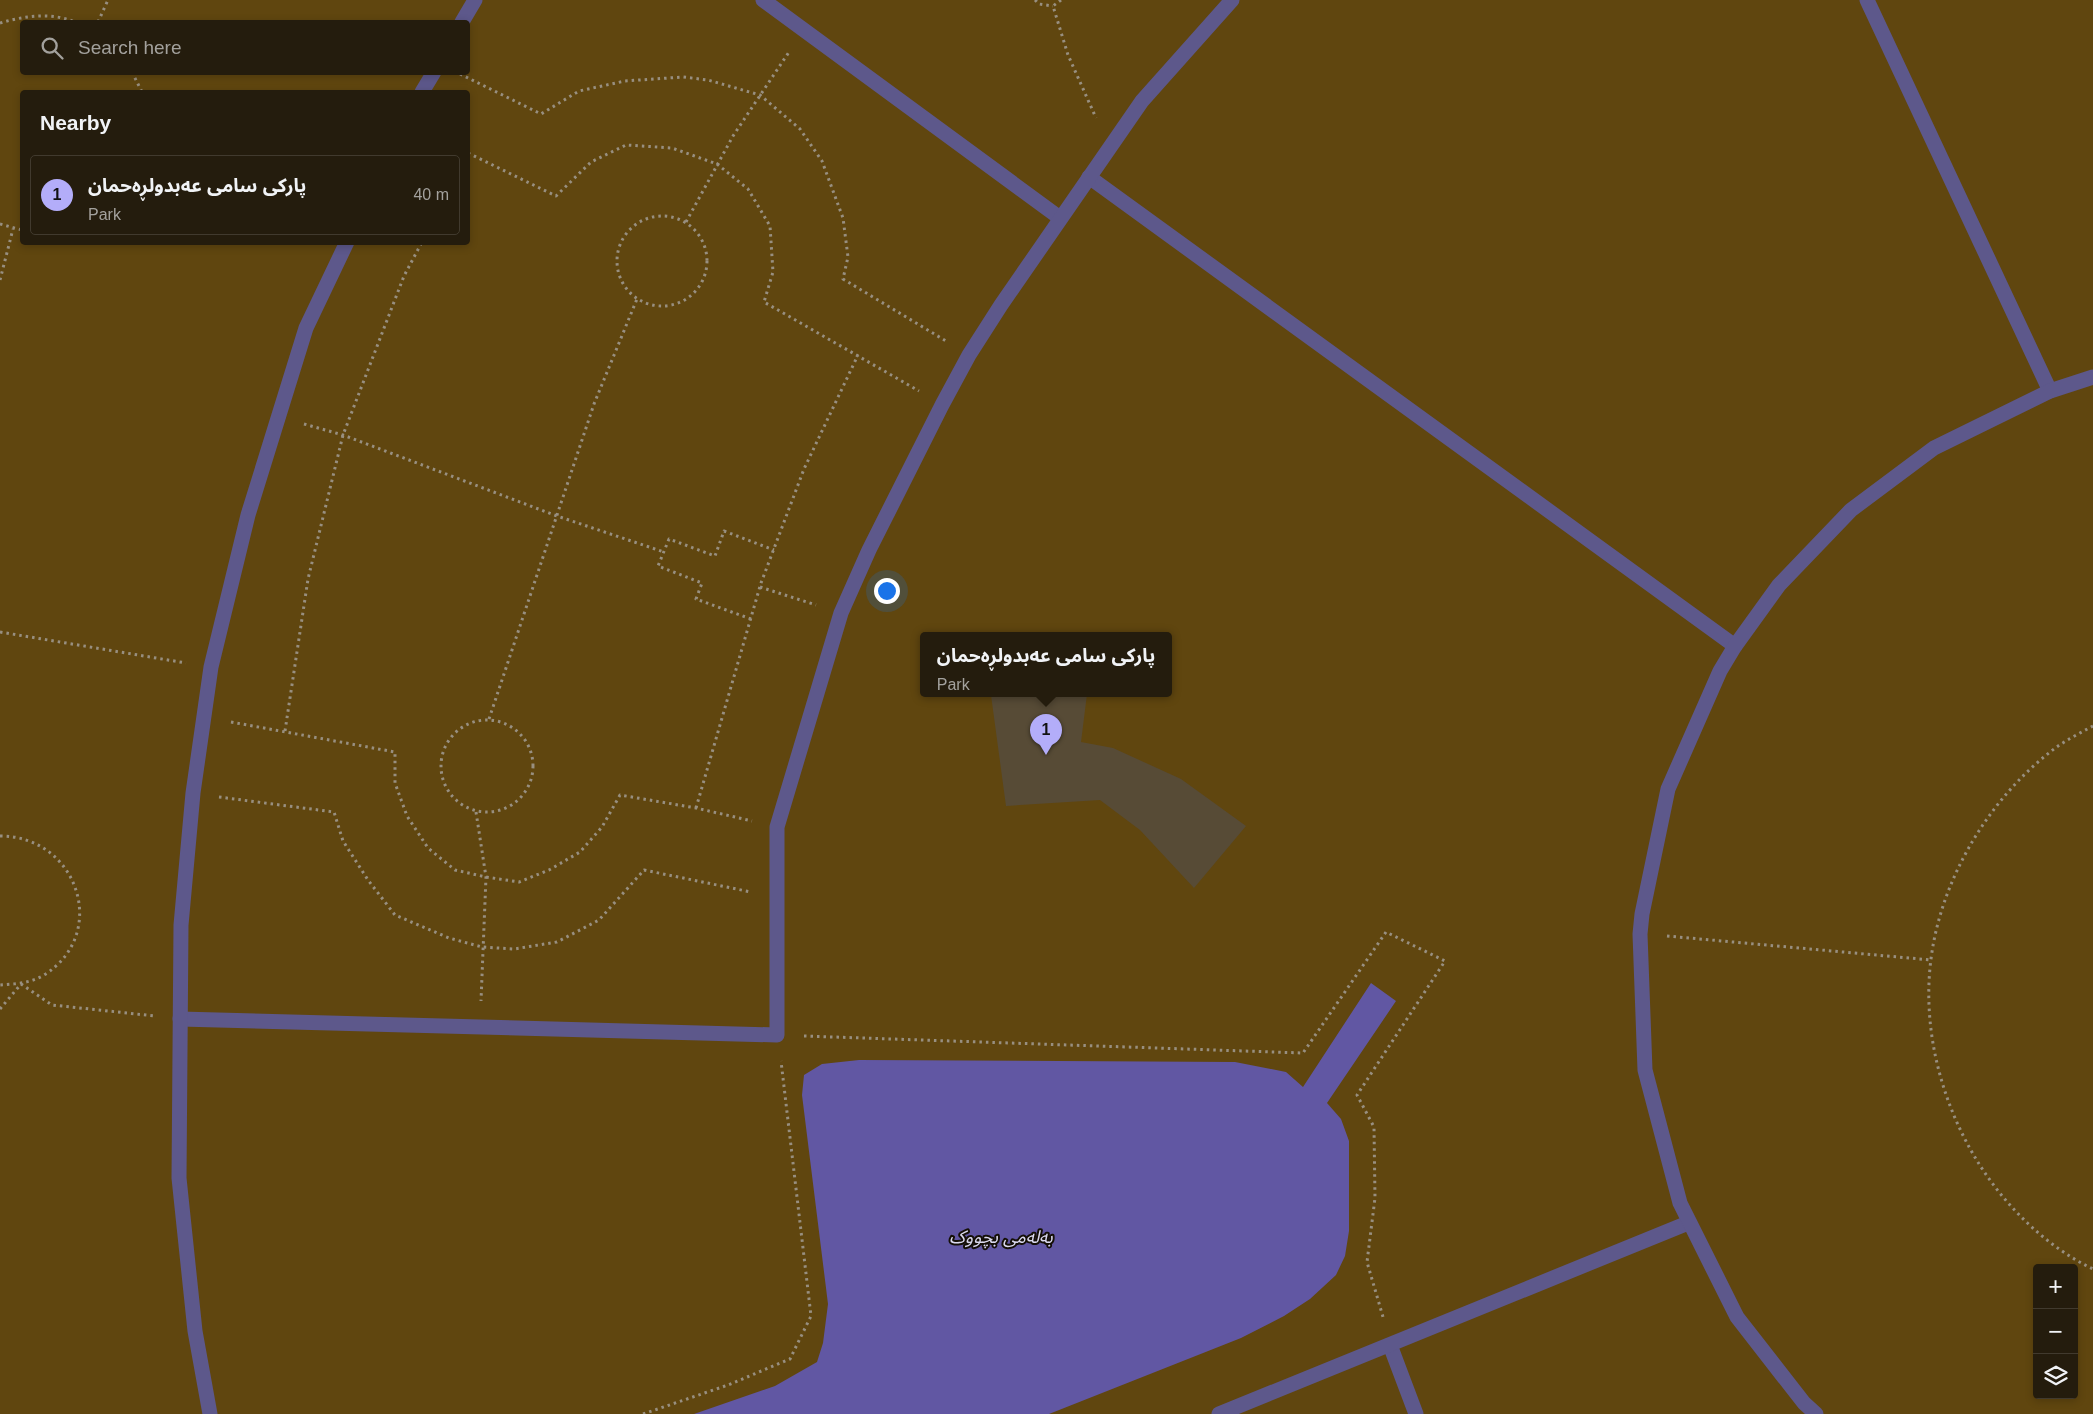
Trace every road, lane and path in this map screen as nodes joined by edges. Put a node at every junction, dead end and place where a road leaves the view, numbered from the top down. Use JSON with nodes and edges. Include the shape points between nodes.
{"nodes":[{"id":1,"x":108,"y":0,"type":"edge"},
{"id":2,"x":476,"y":0,"type":"edge"},
{"id":3,"x":763,"y":0,"type":"edge"},
{"id":4,"x":1035,"y":0,"type":"edge"},
{"id":5,"x":1061,"y":0,"type":"edge"},
{"id":6,"x":1232,"y":0,"type":"edge"},
{"id":7,"x":1867,"y":0,"type":"edge"},
{"id":8,"x":1053,"y":6,"type":"junction"},
{"id":9,"x":70,"y":20,"type":"edge"},
{"id":10,"x":99,"y":20,"type":"edge"},
{"id":11,"x":463,"y":20,"type":"edge"},
{"id":12,"x":0,"y":22,"type":"edge"},
{"id":13,"x":803,"y":30,"type":"junction"},
{"id":14,"x":134,"y":75,"type":"edge"},
{"id":15,"x":432,"y":75,"type":"edge"},
{"id":16,"x":464,"y":75,"type":"edge"},
{"id":17,"x":141,"y":90,"type":"edge"},
{"id":18,"x":423,"y":90,"type":"edge"},
{"id":19,"x":760,"y":95,"type":"junction"},
{"id":20,"x":1113,"y":144,"type":"junction"},
{"id":21,"x":470,"y":156,"type":"edge"},
{"id":22,"x":717,"y":164,"type":"junction"},
{"id":23,"x":1089,"y":178,"type":"junction"},
{"id":24,"x":1060,"y":218,"type":"junction"},
{"id":25,"x":686,"y":222,"type":"junction"},
{"id":26,"x":0,"y":224,"type":"edge"},
{"id":27,"x":14,"y":229,"type":"junction"},
{"id":28,"x":20,"y":230,"type":"edge"},
{"id":29,"x":346,"y":245,"type":"edge"},
{"id":30,"x":420,"y":245,"type":"edge"},
{"id":31,"x":0,"y":280,"type":"edge"},
{"id":32,"x":637,"y":299,"type":"junction"},
{"id":33,"x":858,"y":355,"type":"junction"},
{"id":34,"x":969,"y":355,"type":"junction"},
{"id":35,"x":2093,"y":377,"type":"edge"},
{"id":36,"x":2050,"y":391,"type":"junction"},
{"id":37,"x":942,"y":405,"type":"junction"},
{"id":38,"x":277,"y":416,"type":"junction"},
{"id":39,"x":343,"y":435,"type":"junction"},
{"id":40,"x":557,"y":516,"type":"junction"},
{"id":41,"x":774,"y":550,"type":"junction"},
{"id":42,"x":664,"y":552,"type":"junction"},
{"id":43,"x":760,"y":587,"type":"junction"},
{"id":44,"x":841,"y":613,"type":"junction"},
{"id":45,"x":751,"y":619,"type":"junction"},
{"id":46,"x":0,"y":632,"type":"edge"},
{"id":47,"x":1735,"y":646,"type":"junction"},
{"id":48,"x":211,"y":667,"type":"junction"},
{"id":49,"x":205,"y":718,"type":"junction"},
{"id":50,"x":489,"y":719,"type":"junction"},
{"id":51,"x":2093,"y":726,"type":"edge"},
{"id":52,"x":285,"y":731,"type":"junction"},
{"id":53,"x":193,"y":793,"type":"junction"},
{"id":54,"x":696,"y":808,"type":"junction"},
{"id":55,"x":476,"y":812,"type":"junction"},
{"id":56,"x":777,"y":827,"type":"junction"},
{"id":57,"x":0,"y":836,"type":"edge"},
{"id":58,"x":486,"y":877,"type":"junction"},
{"id":59,"x":776,"y":897,"type":"junction"},
{"id":60,"x":1640,"y":934,"type":"junction"},
{"id":61,"x":482,"y":948,"type":"junction"},
{"id":62,"x":1930,"y":960,"type":"junction"},
{"id":63,"x":21,"y":984,"type":"junction"},
{"id":64,"x":0,"y":985,"type":"edge"},
{"id":65,"x":0,"y":1009,"type":"edge"},
{"id":66,"x":180,"y":1019,"type":"junction"},
{"id":67,"x":481,"y":1027,"type":"junction"},
{"id":68,"x":777,"y":1035,"type":"junction"},
{"id":69,"x":1688,"y":1224,"type":"junction"},
{"id":70,"x":2093,"y":1269,"type":"edge"},
{"id":71,"x":1390,"y":1344,"type":"junction"},
{"id":72,"x":210,"y":1414,"type":"edge"},
{"id":73,"x":643,"y":1414,"type":"edge"},
{"id":74,"x":1219,"y":1414,"type":"edge"},
{"id":75,"x":1416,"y":1414,"type":"edge"},
{"id":76,"x":1816,"y":1414,"type":"edge"}],
"edges":[{"from":1,"to":10,"type":"path"},
{"from":2,"to":11,"type":"lane"},
{"from":3,"to":13,"type":"lane"},
{"from":4,"to":8,"type":"path","via":[[1039,4]]},
{"from":5,"to":8,"type":"path"},
{"from":6,"to":20,"type":"lane","via":[[1142,101]]},
{"from":7,"to":36,"type":"lane"},
{"from":8,"to":20,"type":"path","via":[[1068,54],[1093,113]]},
{"from":9,"to":12,"type":"path","via":[[33,15]]},
{"from":13,"to":19,"type":"path"},
{"from":13,"to":24,"type":"lane"},
{"from":14,"to":17,"type":"path"},
{"from":15,"to":18,"type":"lane"},
{"from":16,"to":19,"type":"path","via":[[542,114],[580,91],[625,81],[683,77],[708,80]]},
{"from":19,"to":22,"type":"path"},
{"from":19,"to":34,"type":"path","via":[[800,129],[822,161],[843,218],[848,257],[843,279]]},
{"from":20,"to":23,"type":"lane"},
{"from":21,"to":22,"type":"path","via":[[556,196],[591,162],[626,145],[672,148]]},
{"from":22,"to":25,"type":"path"},
{"from":22,"to":33,"type":"path","via":[[748,189],[770,226],[773,272],[764,302]]},
{"from":23,"to":24,"type":"lane"},
{"from":23,"to":47,"type":"lane"},
{"from":24,"to":34,"type":"lane"},
{"from":25,"to":32,"type":"path","via":[[655,216],[628,230],[619,244],[618,275]]},
{"from":25,"to":32,"type":"path","via":[[704,244],[707,265],[700,285],[691,296],[678,303],[657,306]]},
{"from":26,"to":27,"type":"path"},
{"from":27,"to":28,"type":"path"},
{"from":27,"to":31,"type":"path"},
{"from":29,"to":38,"type":"lane","via":[[306,328]]},
{"from":30,"to":39,"type":"path","via":[[404,276]]},
{"from":32,"to":40,"type":"path","via":[[594,404]]},
{"from":33,"to":37,"type":"path"},
{"from":33,"to":41,"type":"path","via":[[804,469]]},
{"from":34,"to":37,"type":"lane"},
{"from":35,"to":36,"type":"lane"},
{"from":36,"to":47,"type":"lane","via":[[1934,448],[1850,510],[1779,585]]},
{"from":37,"to":44,"type":"lane"},
{"from":38,"to":39,"type":"path"},
{"from":38,"to":48,"type":"lane","via":[[248,515]]},
{"from":39,"to":40,"type":"path"},
{"from":39,"to":52,"type":"path","via":[[308,578]]},
{"from":40,"to":42,"type":"path"},
{"from":40,"to":50,"type":"path"},
{"from":41,"to":42,"type":"path","via":[[724,531],[715,556],[669,539]]},
{"from":41,"to":43,"type":"path"},
{"from":42,"to":45,"type":"path","via":[[658,566],[702,583],[696,598]]},
{"from":43,"to":44,"type":"path"},
{"from":43,"to":45,"type":"path"},
{"from":44,"to":56,"type":"lane"},
{"from":45,"to":54,"type":"path"},
{"from":46,"to":48,"type":"path"},
{"from":47,"to":60,"type":"lane","via":[[1720,671],[1668,789]]},
{"from":48,"to":49,"type":"lane"},
{"from":49,"to":52,"type":"path"},
{"from":49,"to":53,"type":"lane"},
{"from":50,"to":55,"type":"path","via":[[460,728],[449,738],[442,752],[443,782],[451,796]]},
{"from":50,"to":55,"type":"path","via":[[518,731],[533,757],[533,773],[520,800],[499,810]]},
{"from":51,"to":62,"type":"path","via":[[2054,749],[2009,790],[1973,839],[1947,894]]},
{"from":52,"to":58,"type":"path","via":[[395,752],[395,782],[407,816],[428,848],[455,870]]},
{"from":53,"to":61,"type":"path","via":[[334,812],[344,841],[395,915],[448,938]]},
{"from":53,"to":66,"type":"lane","via":[[181,925]]},
{"from":54,"to":56,"type":"path"},
{"from":54,"to":58,"type":"path","via":[[620,795],[602,827],[580,852],[519,882]]},
{"from":55,"to":58,"type":"path"},
{"from":56,"to":59,"type":"lane"},
{"from":57,"to":63,"type":"path","via":[[26,839],[48,850],[66,867],[76,889],[80,913],[74,938],[62,959],[44,975]]},
{"from":58,"to":61,"type":"path"},
{"from":59,"to":61,"type":"path","via":[[644,870],[599,920],[557,942],[514,949]]},
{"from":59,"to":68,"type":"lane"},
{"from":60,"to":62,"type":"path"},
{"from":60,"to":69,"type":"lane","via":[[1645,1070]]},
{"from":61,"to":67,"type":"path"},
{"from":62,"to":70,"type":"path","via":[[1930,1014],[1939,1074],[1959,1131],[1990,1182],[2031,1227]]},
{"from":63,"to":64,"type":"path"},
{"from":63,"to":65,"type":"path"},
{"from":63,"to":66,"type":"path","via":[[52,1005]]},
{"from":66,"to":67,"type":"lane"},
{"from":66,"to":72,"type":"lane","via":[[179,1178],[195,1331]]},
{"from":67,"to":68,"type":"lane"},
{"from":68,"to":71,"type":"path","via":[[1302,1053],[1386,932],[1445,961],[1357,1096],[1374,1127],[1375,1198],[1368,1262]]},
{"from":68,"to":73,"type":"path","via":[[811,1316],[790,1359],[728,1385]]},
{"from":69,"to":71,"type":"lane"},
{"from":69,"to":76,"type":"lane","via":[[1737,1317]]},
{"from":71,"to":74,"type":"lane"},
{"from":71,"to":75,"type":"lane"}]}
